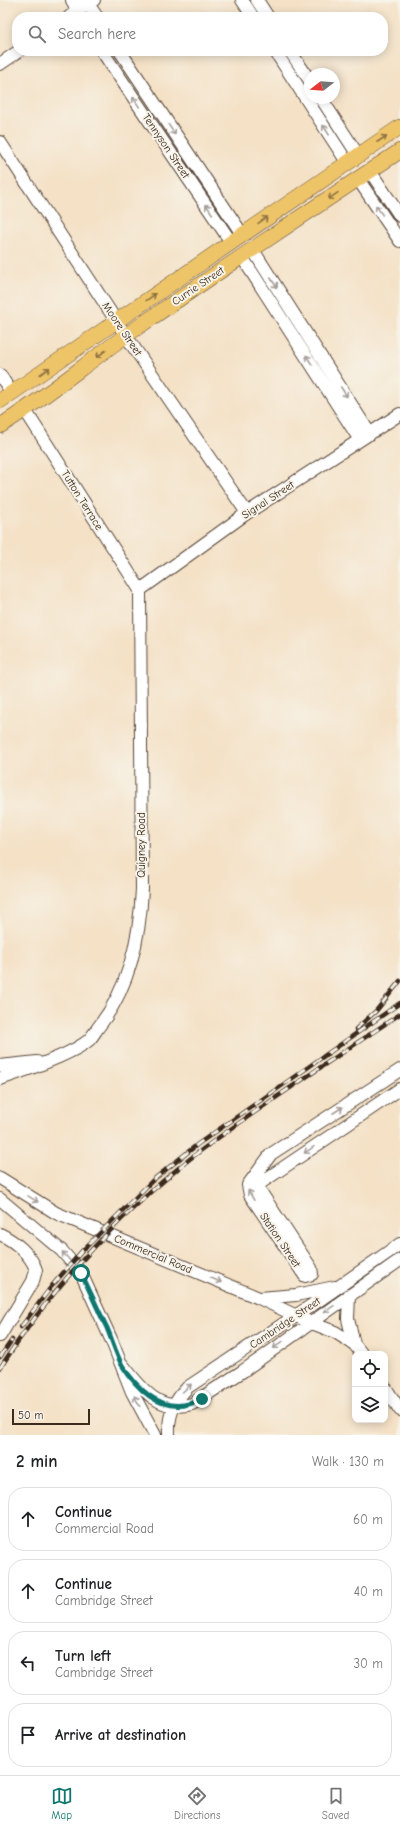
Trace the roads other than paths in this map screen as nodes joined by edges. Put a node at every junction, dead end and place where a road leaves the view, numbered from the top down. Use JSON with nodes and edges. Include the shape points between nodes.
{"nodes":[{"id":1,"x":72,"y":0,"type":"edge"},
{"id":2,"x":242,"y":0,"type":"edge"},
{"id":3,"x":257,"y":0,"type":"edge"},
{"id":4,"x":88,"y":1,"type":"edge"},
{"id":5,"x":74,"y":12,"type":"edge"},
{"id":6,"x":78,"y":12,"type":"edge"},
{"id":7,"x":94,"y":12,"type":"edge"},
{"id":8,"x":250,"y":12,"type":"edge"},
{"id":9,"x":265,"y":12,"type":"edge"},
{"id":10,"x":12,"y":56,"type":"edge"},
{"id":11,"x":106,"y":56,"type":"edge"},
{"id":12,"x":123,"y":56,"type":"edge"},
{"id":13,"x":279,"y":56,"type":"edge"},
{"id":14,"x":293,"y":56,"type":"edge"},
{"id":15,"x":0,"y":64,"type":"edge"},
{"id":16,"x":304,"y":72,"type":"edge"},
{"id":17,"x":324,"y":104,"type":"edge"},
{"id":18,"x":400,"y":127,"type":"edge"},
{"id":19,"x":0,"y":142,"type":"edge"},
{"id":20,"x":400,"y":151,"type":"edge"},
{"id":21,"x":353,"y":159,"type":"junction"},
{"id":22,"x":364,"y":175,"type":"junction"},
{"id":23,"x":400,"y":216,"type":"edge"},
{"id":24,"x":236,"y":238,"type":"junction"},
{"id":25,"x":400,"y":241,"type":"edge"},
{"id":26,"x":247,"y":254,"type":"junction"},
{"id":27,"x":117,"y":321,"type":"junction"},
{"id":28,"x":126,"y":336,"type":"junction"},
{"id":29,"x":0,"y":375,"type":"edge"},
{"id":30,"x":6,"y":397,"type":"edge"},
{"id":31,"x":25,"y":410,"type":"junction"},
{"id":32,"x":400,"y":414,"type":"edge"},
{"id":33,"x":0,"y":426,"type":"edge"},
{"id":34,"x":365,"y":437,"type":"junction"},
{"id":35,"x":247,"y":513,"type":"junction"},
{"id":36,"x":140,"y":590,"type":"junction"},
{"id":37,"x":46,"y":1061,"type":"junction"},
{"id":38,"x":0,"y":1066,"type":"edge"},
{"id":39,"x":400,"y":1070,"type":"edge"},
{"id":40,"x":0,"y":1079,"type":"edge"},
{"id":41,"x":400,"y":1089,"type":"edge"},
{"id":42,"x":0,"y":1178,"type":"edge"},
{"id":43,"x":0,"y":1199,"type":"edge"},
{"id":44,"x":0,"y":1234,"type":"edge"},
{"id":45,"x":400,"y":1244,"type":"edge"},
{"id":46,"x":400,"y":1260,"type":"edge"},
{"id":47,"x":340,"y":1286,"type":"junction"},
{"id":48,"x":349,"y":1295,"type":"junction"},
{"id":49,"x":259,"y":1298,"type":"junction"},
{"id":50,"x":296,"y":1316,"type":"junction"},
{"id":51,"x":309,"y":1322,"type":"junction"},
{"id":52,"x":0,"y":1336,"type":"edge"},
{"id":53,"x":354,"y":1344,"type":"junction"},
{"id":54,"x":360,"y":1351,"type":"edge"},
{"id":55,"x":122,"y":1364,"type":"junction"},
{"id":56,"x":388,"y":1392,"type":"edge"},
{"id":57,"x":173,"y":1406,"type":"junction"},
{"id":58,"x":400,"y":1410,"type":"edge"},
{"id":59,"x":155,"y":1435,"type":"edge"},
{"id":60,"x":169,"y":1435,"type":"edge"}],
"edges":[{"from":1,"to":5,"type":"street"},
{"from":2,"to":8,"type":"street"},
{"from":3,"to":9,"type":"street"},
{"from":4,"to":6,"type":"street"},
{"from":4,"to":7,"type":"street"},
{"from":10,"to":15,"type":"street"},
{"from":24,"to":11,"type":"street","name":"Tennyson Street","one_way":true},
{"from":12,"to":24,"type":"street","name":"Tennyson Street","one_way":true},
{"from":21,"to":13,"type":"street","one_way":true},
{"from":14,"to":16,"type":"street"},
{"from":17,"to":21,"type":"street"},
{"from":21,"to":18,"type":"main road","name":"Currie Street","one_way":true},
{"from":19,"to":27,"type":"street","name":"Moore Street"},
{"from":20,"to":22,"type":"main road","name":"Currie Street"},
{"from":24,"to":21,"type":"main road","name":"Currie Street","one_way":true},
{"from":22,"to":23,"type":"street"},
{"from":25,"to":22,"type":"street","one_way":true},
{"from":22,"to":26,"type":"main road","name":"Currie Street","one_way":true},
{"from":27,"to":24,"type":"main road","name":"Currie Street","one_way":true},
{"from":26,"to":28,"type":"main road","name":"Currie Street"},
{"from":26,"to":34,"type":"street"},
{"from":27,"to":28,"type":"street","name":"Moore Street"},
{"from":30,"to":27,"type":"main road","name":"Currie Street","one_way":true},
{"from":28,"to":31,"type":"main road","name":"Currie Street","one_way":true},
{"from":28,"to":35,"type":"street","name":"Moore Street"},
{"from":29,"to":30,"type":"street"},
{"from":31,"to":33,"type":"main road","name":"Currie Street"},
{"from":31,"to":36,"type":"street","name":"Tutton Terrace"},
{"from":32,"to":34,"type":"street","name":"Signal Street"},
{"from":34,"to":35,"type":"street","name":"Signal Street"},
{"from":35,"to":36,"type":"street","name":"Signal Street"},
{"from":36,"to":37,"type":"street","name":"Quigney Road","via":[[142,889],[138,933],[128,972],[110,1012],[88,1040]]},
{"from":37,"to":38,"type":"street","name":"Quigney Road"},
{"from":37,"to":40,"type":"street","name":"Quigney Road"},
{"from":41,"to":39,"type":"street","name":"Station Street","one_way":true,"via":[[259,1184],[260,1191],[311,1268],[312,1274],[305,1276],[250,1195],[248,1185],[271,1154]]},
{"from":42,"to":49,"type":"street","name":"Commercial Road","one_way":true,"via":[[56,1213]]},
{"from":55,"to":43,"type":"street","one_way":true,"via":[[81,1273],[62,1251]]},
{"from":44,"to":52,"type":"street","via":[[28,1256],[36,1270],[33,1281]]},
{"from":45,"to":47,"type":"street","name":"Cambridge Street"},
{"from":46,"to":48,"type":"street","name":"Cambridge Street"},
{"from":47,"to":49,"type":"street","via":[[296,1295]]},
{"from":47,"to":50,"type":"street","name":"Cambridge Street"},
{"from":48,"to":51,"type":"street","name":"Cambridge Street","one_way":true},
{"from":48,"to":53,"type":"street","via":[[348,1319]]},
{"from":49,"to":50,"type":"street","name":"Commercial Road"},
{"from":50,"to":51,"type":"street","name":"Commercial Road"},
{"from":57,"to":50,"type":"street","name":"Cambridge Street","one_way":true,"via":[[188,1387]]},
{"from":51,"to":53,"type":"street","name":"Commercial Road","via":[[335,1332]]},
{"from":51,"to":57,"type":"street","name":"Cambridge Street","one_way":true,"via":[[202,1399],[183,1407]]},
{"from":53,"to":54,"type":"street"},
{"from":55,"to":57,"type":"street","name":"Cambridge Street","via":[[151,1397],[162,1404]]},
{"from":59,"to":55,"type":"street","one_way":true,"via":[[132,1392]]},
{"from":56,"to":58,"type":"street"},
{"from":57,"to":60,"type":"street","name":"Cambridge Street","via":[[169,1418]]}]}
